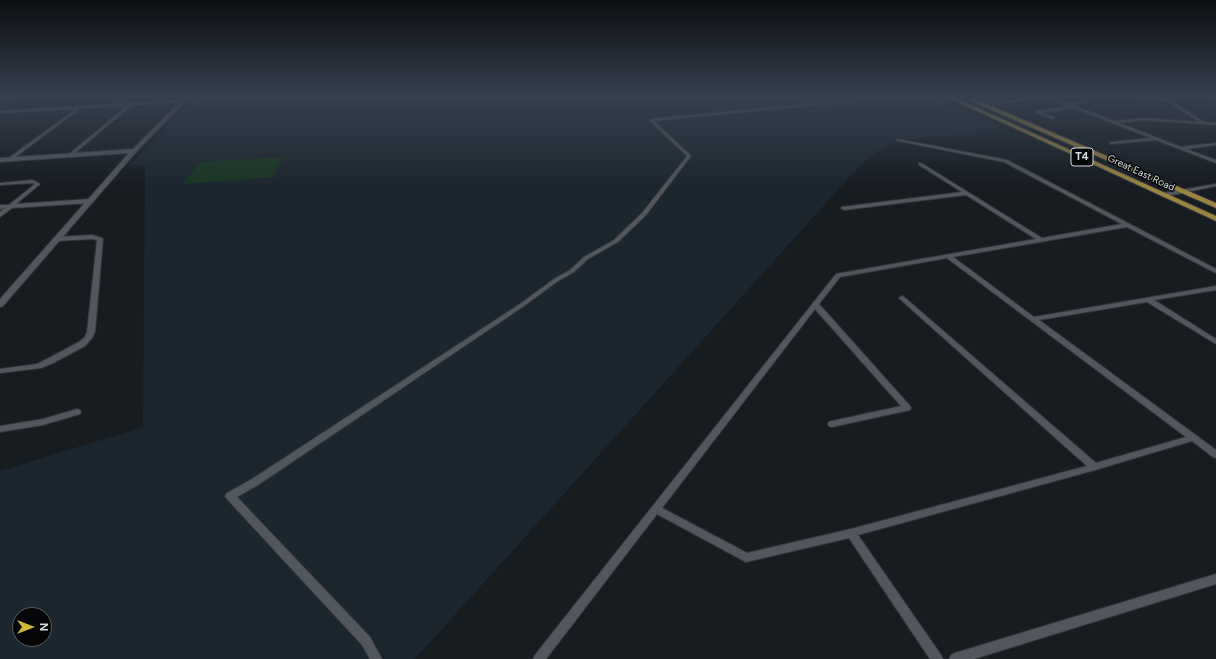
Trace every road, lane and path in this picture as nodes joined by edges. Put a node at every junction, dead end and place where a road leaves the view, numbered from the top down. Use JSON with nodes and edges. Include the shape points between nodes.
{"nodes":[{"id":1,"x":53,"y":127,"type":"edge"},
{"id":2,"x":104,"y":127,"type":"edge"},
{"id":3,"x":158,"y":127,"type":"edge"},
{"id":4,"x":658,"y":127,"type":"edge"},
{"id":5,"x":1015,"y":127,"type":"edge"},
{"id":6,"x":1039,"y":127,"type":"edge"},
{"id":7,"x":1127,"y":127,"type":"edge"},
{"id":8,"x":1157,"y":139,"type":"junction"},
{"id":9,"x":899,"y":140,"type":"dead end"},
{"id":10,"x":1112,"y":143,"type":"dead end"},
{"id":11,"x":1216,"y":144,"type":"edge"},
{"id":12,"x":1181,"y":148,"type":"junction"},
{"id":13,"x":134,"y":151,"type":"junction"},
{"id":14,"x":70,"y":156,"type":"junction"},
{"id":15,"x":0,"y":160,"type":"edge"},
{"id":16,"x":8,"y":160,"type":"junction"},
{"id":17,"x":1216,"y":162,"type":"edge"},
{"id":18,"x":921,"y":164,"type":"dead end"},
{"id":19,"x":0,"y":184,"type":"edge"},
{"id":20,"x":1167,"y":184,"type":"junction"},
{"id":21,"x":1216,"y":185,"type":"edge"},
{"id":22,"x":1193,"y":188,"type":"junction"},
{"id":23,"x":1180,"y":190,"type":"junction"},
{"id":24,"x":967,"y":193,"type":"junction"},
{"id":25,"x":1163,"y":194,"type":"junction"},
{"id":26,"x":1196,"y":197,"type":"junction"},
{"id":27,"x":90,"y":201,"type":"junction"},
{"id":28,"x":1216,"y":206,"type":"edge"},
{"id":29,"x":9,"y":207,"type":"junction"},
{"id":30,"x":0,"y":208,"type":"edge"},
{"id":31,"x":844,"y":208,"type":"dead end"},
{"id":32,"x":0,"y":215,"type":"edge"},
{"id":33,"x":1216,"y":219,"type":"edge"},
{"id":34,"x":1127,"y":225,"type":"junction"},
{"id":35,"x":57,"y":239,"type":"junction"},
{"id":36,"x":1041,"y":240,"type":"junction"},
{"id":37,"x":948,"y":256,"type":"junction"},
{"id":38,"x":1216,"y":271,"type":"edge"},
{"id":39,"x":1216,"y":288,"type":"edge"},
{"id":40,"x":902,"y":298,"type":"dead end"},
{"id":41,"x":1147,"y":299,"type":"junction"},
{"id":42,"x":0,"y":304,"type":"edge"},
{"id":43,"x":815,"y":304,"type":"junction"},
{"id":44,"x":1032,"y":319,"type":"junction"},
{"id":45,"x":1216,"y":342,"type":"edge"},
{"id":46,"x":0,"y":372,"type":"edge"},
{"id":47,"x":77,"y":412,"type":"dead end"},
{"id":48,"x":832,"y":424,"type":"dead end"},
{"id":49,"x":0,"y":429,"type":"edge"},
{"id":50,"x":1193,"y":438,"type":"junction"},
{"id":51,"x":1216,"y":455,"type":"edge"},
{"id":52,"x":1095,"y":467,"type":"junction"},
{"id":53,"x":656,"y":509,"type":"junction"},
{"id":54,"x":851,"y":533,"type":"junction"},
{"id":55,"x":1216,"y":579,"type":"edge"},
{"id":56,"x":376,"y":659,"type":"edge"},
{"id":57,"x":539,"y":659,"type":"edge"},
{"id":58,"x":937,"y":659,"type":"edge"},
{"id":59,"x":955,"y":659,"type":"edge"}],
"edges":[{"from":1,"to":16,"type":"street"},
{"from":2,"to":14,"type":"street"},
{"from":3,"to":13,"type":"street"},
{"from":4,"to":56,"type":"street","via":[[689,156],[644,214],[616,241],[586,258],[572,271],[522,305],[230,496],[366,641]]},
{"from":5,"to":25,"type":"main road","name":"Great East Road","number":"T4"},
{"from":6,"to":20,"type":"main road","name":"Great East Road","number":"T4"},
{"from":7,"to":8,"type":"street"},
{"from":8,"to":10,"type":"street"},
{"from":8,"to":12,"type":"street"},
{"from":9,"to":34,"type":"street","via":[[1005,161]]},
{"from":11,"to":12,"type":"street"},
{"from":12,"to":17,"type":"street"},
{"from":13,"to":14,"type":"main road"},
{"from":13,"to":27,"type":"main road"},
{"from":14,"to":16,"type":"main road"},
{"from":15,"to":16,"type":"main road"},
{"from":18,"to":24,"type":"street"},
{"from":19,"to":29,"type":"street","via":[[33,181],[38,184]]},
{"from":20,"to":22,"type":"main road"},
{"from":20,"to":23,"type":"main road","name":"Great East Road","number":"T4"},
{"from":21,"to":22,"type":"street"},
{"from":22,"to":23,"type":"street"},
{"from":22,"to":26,"type":"main road","via":[[1190,192]]},
{"from":23,"to":25,"type":"street"},
{"from":23,"to":26,"type":"main road","name":"Great East Road","number":"T4"},
{"from":24,"to":31,"type":"street"},
{"from":24,"to":36,"type":"street"},
{"from":25,"to":33,"type":"main road","name":"Great East Road","number":"T4"},
{"from":26,"to":28,"type":"main road","name":"Great East Road","number":"T4"},
{"from":27,"to":29,"type":"street"},
{"from":27,"to":35,"type":"main road"},
{"from":29,"to":30,"type":"street"},
{"from":29,"to":32,"type":"street"},
{"from":34,"to":36,"type":"street"},
{"from":34,"to":38,"type":"street"},
{"from":35,"to":42,"type":"main road"},
{"from":35,"to":46,"type":"street","via":[[100,239],[91,332],[82,344],[50,362]]},
{"from":36,"to":37,"type":"street"},
{"from":37,"to":43,"type":"street","via":[[838,275]]},
{"from":37,"to":44,"type":"street"},
{"from":39,"to":41,"type":"street"},
{"from":40,"to":52,"type":"street"},
{"from":41,"to":44,"type":"street"},
{"from":41,"to":45,"type":"street"},
{"from":43,"to":48,"type":"street","via":[[907,408]]},
{"from":43,"to":53,"type":"street"},
{"from":44,"to":50,"type":"street"},
{"from":47,"to":49,"type":"street","via":[[43,422]]},
{"from":50,"to":51,"type":"street"},
{"from":50,"to":52,"type":"street"},
{"from":52,"to":54,"type":"street"},
{"from":53,"to":54,"type":"street","via":[[746,558]]},
{"from":53,"to":57,"type":"street"},
{"from":54,"to":58,"type":"street"},
{"from":55,"to":59,"type":"street"}]}
